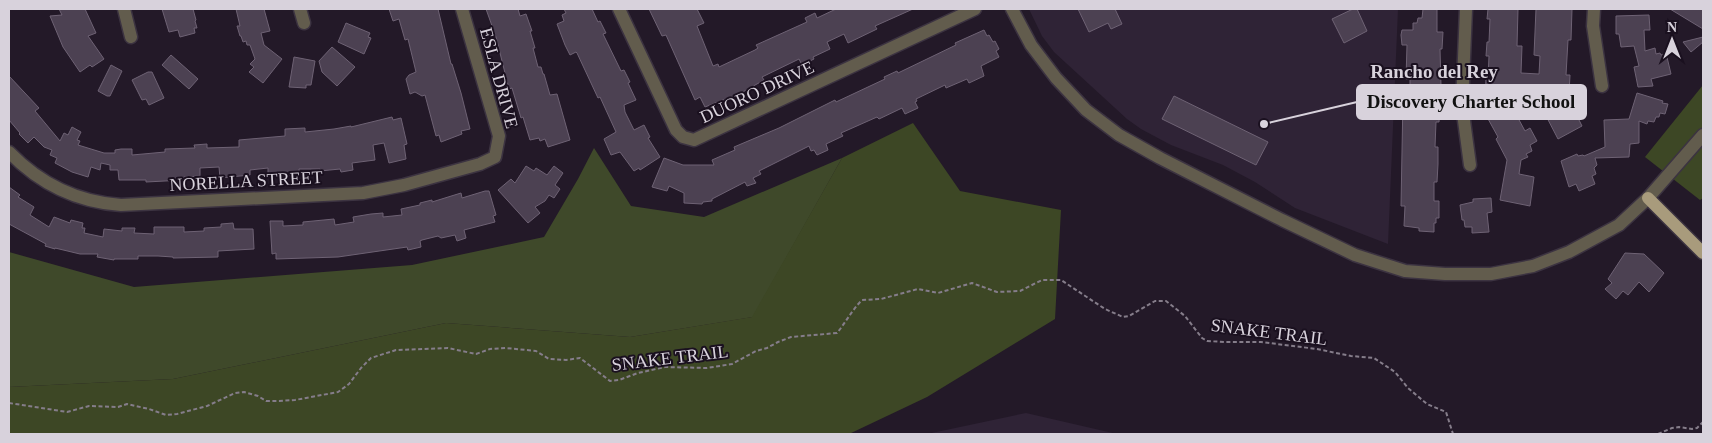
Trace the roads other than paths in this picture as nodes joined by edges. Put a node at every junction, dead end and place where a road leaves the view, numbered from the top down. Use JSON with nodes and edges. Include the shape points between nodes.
{"nodes":[{"id":1,"x":124,"y":9,"type":"edge"},
{"id":2,"x":300,"y":9,"type":"edge"},
{"id":3,"x":462,"y":9,"type":"edge"},
{"id":4,"x":619,"y":9,"type":"edge"},
{"id":5,"x":975,"y":9,"type":"edge"},
{"id":6,"x":1012,"y":9,"type":"edge"},
{"id":7,"x":1466,"y":9,"type":"edge"},
{"id":8,"x":1594,"y":9,"type":"edge"},
{"id":9,"x":304,"y":23,"type":"dead end"},
{"id":10,"x":131,"y":37,"type":"dead end"},
{"id":11,"x":1602,"y":86,"type":"dead end"},
{"id":12,"x":1703,"y":135,"type":"edge"},
{"id":13,"x":9,"y":152,"type":"edge"},
{"id":14,"x":495,"y":157,"type":"joint"},
{"id":15,"x":1470,"y":165,"type":"dead end"},
{"id":16,"x":1648,"y":198,"type":"junction"},
{"id":17,"x":1703,"y":253,"type":"edge"}],
"edges":[{"from":1,"to":10,"type":"street"},
{"from":2,"to":9,"type":"street"},
{"from":3,"to":14,"type":"street","name":"ESLA DRIVE","via":[[499,136]]},
{"from":4,"to":5,"type":"street","name":"DUORO DRIVE","via":[[676,130],[683,137],[694,140]]},
{"from":6,"to":16,"type":"street","via":[[1030,44],[1056,78],[1086,110],[1119,135],[1355,255],[1405,271],[1491,274],[1533,266],[1570,252],[1619,225]]},
{"from":7,"to":15,"type":"street","via":[[1462,106]]},
{"from":8,"to":11,"type":"street","via":[[1593,26]]},
{"from":12,"to":16,"type":"street"},
{"from":13,"to":14,"type":"street","name":"NORELLA STREET","via":[[56,188],[82,199],[121,205],[363,193],[404,185]]},
{"from":16,"to":17,"type":"main road"}]}
